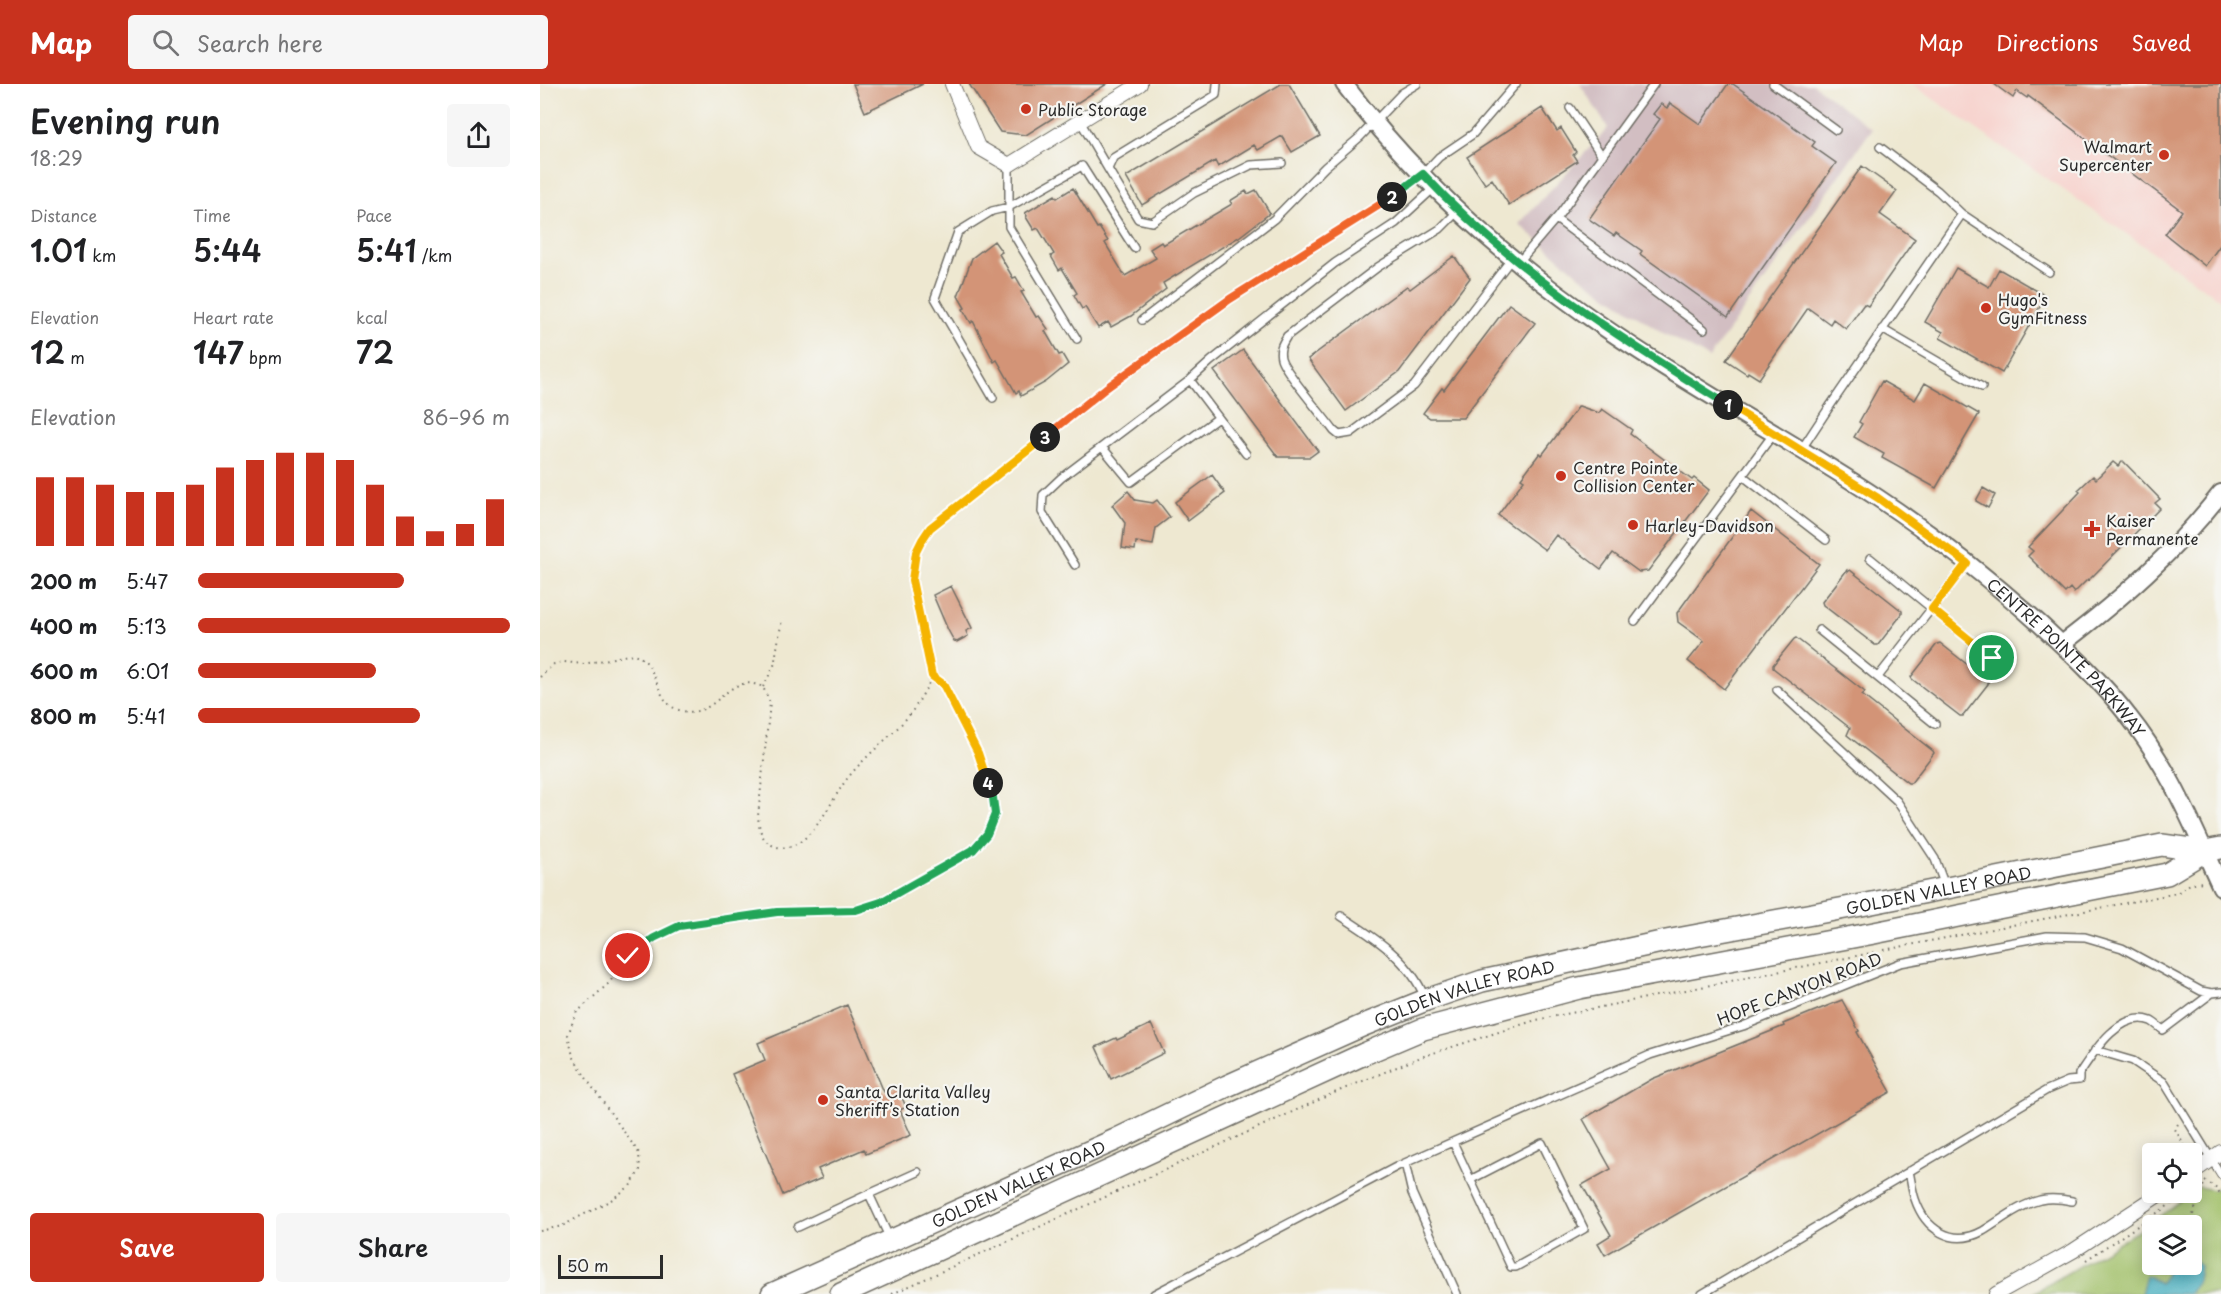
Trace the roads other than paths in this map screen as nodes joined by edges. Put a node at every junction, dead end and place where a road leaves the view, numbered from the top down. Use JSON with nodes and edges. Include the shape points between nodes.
{"nodes":[{"id":1,"x":952,"y":84,"type":"edge"},
{"id":2,"x":1140,"y":84,"type":"edge"},
{"id":3,"x":1217,"y":84,"type":"edge"},
{"id":4,"x":1344,"y":84,"type":"edge"},
{"id":5,"x":1417,"y":84,"type":"edge"},
{"id":6,"x":1516,"y":84,"type":"edge"},
{"id":7,"x":1654,"y":84,"type":"edge"},
{"id":8,"x":1773,"y":84,"type":"edge"},
{"id":9,"x":1570,"y":108,"type":"dead end"},
{"id":10,"x":1080,"y":121,"type":"junction"},
{"id":11,"x":1375,"y":121,"type":"junction"},
{"id":12,"x":1836,"y":130,"type":"dead end"},
{"id":13,"x":1880,"y":147,"type":"dead end"},
{"id":14,"x":1602,"y":156,"type":"junction"},
{"id":15,"x":1282,"y":163,"type":"dead end"},
{"id":16,"x":1009,"y":165,"type":"junction"},
{"id":17,"x":1108,"y":169,"type":"junction"},
{"id":18,"x":1423,"y":174,"type":"junction"},
{"id":19,"x":1435,"y":187,"type":"junction"},
{"id":20,"x":1009,"y":207,"type":"junction"},
{"id":21,"x":1459,"y":210,"type":"junction"},
{"id":22,"x":1962,"y":214,"type":"junction"},
{"id":23,"x":1556,"y":219,"type":"junction"},
{"id":24,"x":1134,"y":248,"type":"dead end"},
{"id":25,"x":1515,"y":261,"type":"junction"},
{"id":26,"x":2049,"y":272,"type":"dead end"},
{"id":27,"x":1142,"y":320,"type":"dead end"},
{"id":28,"x":1704,"y":329,"type":"dead end"},
{"id":29,"x":1882,"y":329,"type":"junction"},
{"id":30,"x":1077,"y":339,"type":"dead end"},
{"id":31,"x":1190,"y":380,"type":"junction"},
{"id":32,"x":1982,"y":387,"type":"dead end"},
{"id":33,"x":993,"y":398,"type":"dead end"},
{"id":34,"x":1218,"y":418,"type":"junction"},
{"id":35,"x":1774,"y":434,"type":"junction"},
{"id":36,"x":1102,"y":447,"type":"junction"},
{"id":37,"x":1801,"y":450,"type":"junction"},
{"id":38,"x":1246,"y":454,"type":"dead end"},
{"id":39,"x":1743,"y":476,"type":"junction"},
{"id":40,"x":2221,"y":493,"type":"edge"},
{"id":41,"x":1826,"y":540,"type":"dead end"},
{"id":42,"x":1870,"y":558,"type":"dead end"},
{"id":43,"x":1967,"y":563,"type":"junction"},
{"id":44,"x":1075,"y":565,"type":"dead end"},
{"id":45,"x":1932,"y":609,"type":"junction"},
{"id":46,"x":1635,"y":621,"type":"dead end"},
{"id":47,"x":1819,"y":630,"type":"dead end"},
{"id":48,"x":2061,"y":644,"type":"junction"},
{"id":49,"x":1992,"y":658,"type":"dead end"},
{"id":50,"x":1878,"y":677,"type":"junction"},
{"id":51,"x":1777,"y":690,"type":"dead end"},
{"id":52,"x":1935,"y":724,"type":"dead end"},
{"id":53,"x":2213,"y":849,"type":"edge"},
{"id":54,"x":2219,"y":884,"type":"edge"},
{"id":55,"x":1946,"y":888,"type":"junction"},
{"id":56,"x":1341,"y":916,"type":"dead end"},
{"id":57,"x":2221,"y":992,"type":"edge"},
{"id":58,"x":2212,"y":993,"type":"junction"},
{"id":59,"x":1426,"y":1000,"type":"junction"},
{"id":60,"x":2095,"y":1050,"type":"junction"},
{"id":61,"x":1453,"y":1142,"type":"junction"},
{"id":62,"x":2216,"y":1155,"type":"edge"},
{"id":63,"x":1401,"y":1165,"type":"junction"},
{"id":64,"x":2202,"y":1166,"type":"edge"},
{"id":65,"x":1909,"y":1171,"type":"junction"},
{"id":66,"x":918,"y":1172,"type":"dead end"},
{"id":67,"x":2221,"y":1175,"type":"edge"},
{"id":68,"x":1470,"y":1180,"type":"junction"},
{"id":69,"x":869,"y":1194,"type":"junction"},
{"id":70,"x":2072,"y":1201,"type":"dead end"},
{"id":71,"x":2146,"y":1203,"type":"edge"},
{"id":72,"x":798,"y":1227,"type":"dead end"},
{"id":73,"x":891,"y":1241,"type":"junction"},
{"id":74,"x":772,"y":1294,"type":"edge"},
{"id":75,"x":841,"y":1294,"type":"edge"},
{"id":76,"x":1154,"y":1294,"type":"edge"},
{"id":77,"x":1457,"y":1294,"type":"edge"},
{"id":78,"x":1701,"y":1294,"type":"edge"},
{"id":79,"x":1996,"y":1294,"type":"edge"}],
"edges":[{"from":1,"to":16,"type":"street","via":[[978,147]]},
{"from":2,"to":10,"type":"street"},
{"from":3,"to":17,"type":"lane","via":[[1216,95],[1113,158]]},
{"from":4,"to":11,"type":"street","name":"CENTRE POINTE PARKWAY"},
{"from":5,"to":11,"type":"lane","via":[[1402,93]]},
{"from":6,"to":18,"type":"lane","via":[[1473,134],[1438,158]]},
{"from":7,"to":14,"type":"lane"},
{"from":8,"to":12,"type":"lane"},
{"from":9,"to":14,"type":"lane"},
{"from":10,"to":16,"type":"street"},
{"from":10,"to":17,"type":"lane"},
{"from":11,"to":18,"type":"street","name":"CENTRE POINTE PARKWAY"},
{"from":11,"to":27,"type":"lane","via":[[1274,219]]},
{"from":13,"to":22,"type":"lane","via":[[1938,190]]},
{"from":14,"to":23,"type":"lane"},
{"from":15,"to":17,"type":"lane","via":[[1251,165],[1231,174],[1152,222],[1138,219]]},
{"from":16,"to":20,"type":"lane"},
{"from":18,"to":19,"type":"street","name":"CENTRE POINTE PARKWAY"},
{"from":19,"to":21,"type":"street","name":"CENTRE POINTE PARKWAY"},
{"from":19,"to":31,"type":"lane","via":[[1396,223],[1335,263]]},
{"from":20,"to":24,"type":"lane","via":[[1082,166]]},
{"from":20,"to":30,"type":"lane","via":[[1009,227]]},
{"from":20,"to":33,"type":"lane","via":[[992,211],[958,232],[935,298]]},
{"from":21,"to":25,"type":"street","name":"CENTRE POINTE PARKWAY"},
{"from":21,"to":25,"type":"lane","via":[[1440,229],[1378,267],[1282,343],[1283,365],[1334,431],[1339,435],[1352,433],[1414,386]]},
{"from":22,"to":26,"type":"lane"},
{"from":22,"to":29,"type":"lane"},
{"from":23,"to":25,"type":"lane"},
{"from":23,"to":28,"type":"lane"},
{"from":25,"to":35,"type":"street","name":"CENTRE POINTE PARKWAY","via":[[1605,329]]},
{"from":29,"to":32,"type":"lane"},
{"from":29,"to":37,"type":"lane"},
{"from":31,"to":34,"type":"lane"},
{"from":31,"to":36,"type":"lane"},
{"from":34,"to":36,"type":"lane","via":[[1131,482]]},
{"from":34,"to":38,"type":"lane"},
{"from":35,"to":37,"type":"street","name":"CENTRE POINTE PARKWAY"},
{"from":35,"to":39,"type":"lane"},
{"from":36,"to":44,"type":"lane","via":[[1043,495],[1042,512]]},
{"from":37,"to":43,"type":"street","name":"CENTRE POINTE PARKWAY","via":[[1878,498]]},
{"from":39,"to":41,"type":"lane"},
{"from":39,"to":46,"type":"lane"},
{"from":40,"to":48,"type":"street","via":[[2148,574]]},
{"from":42,"to":45,"type":"lane"},
{"from":43,"to":45,"type":"lane"},
{"from":43,"to":48,"type":"street","name":"CENTRE POINTE PARKWAY"},
{"from":45,"to":49,"type":"lane"},
{"from":45,"to":50,"type":"lane"},
{"from":47,"to":50,"type":"lane"},
{"from":48,"to":53,"type":"street","name":"CENTRE POINTE PARKWAY","via":[[2109,692],[2150,745]]},
{"from":50,"to":52,"type":"lane"},
{"from":51,"to":55,"type":"lane","via":[[1897,801],[1935,859]]},
{"from":53,"to":54,"type":"street","name":"CENTRE POINTE PARKWAY"},
{"from":53,"to":55,"type":"main road","name":"GOLDEN VALLEY ROAD","via":[[2162,845]]},
{"from":53,"to":75,"type":"main road","name":"GOLDEN VALLEY ROAD","via":[[2167,874],[1579,988],[1423,1029]]},
{"from":55,"to":59,"type":"main road","name":"GOLDEN VALLEY ROAD","via":[[1666,941],[1482,981]]},
{"from":56,"to":59,"type":"lane","via":[[1400,960],[1419,982]]},
{"from":57,"to":58,"type":"lane","name":"HOPE CANYON ROAD"},
{"from":58,"to":60,"type":"lane","via":[[2163,1030],[2150,1021],[2133,1020],[2115,1029]]},
{"from":58,"to":61,"type":"lane","name":"HOPE CANYON ROAD","via":[[2200,991],[2122,948],[2085,937],[2047,936],[1899,963],[1743,1026],[1650,1055]]},
{"from":59,"to":73,"type":"main road","name":"GOLDEN VALLEY ROAD","via":[[1227,1086]]},
{"from":60,"to":62,"type":"lane","via":[[2133,1061],[2164,1083]]},
{"from":60,"to":65,"type":"lane","via":[[2079,1080],[2047,1090]]},
{"from":61,"to":63,"type":"lane","name":"HOPE CANYON ROAD"},
{"from":61,"to":68,"type":"lane"},
{"from":62,"to":64,"type":"street"},
{"from":62,"to":67,"type":"lane"},
{"from":63,"to":76,"type":"lane","name":"HOPE CANYON ROAD"},
{"from":63,"to":77,"type":"lane"},
{"from":65,"to":70,"type":"lane","via":[[1924,1217],[1938,1233],[1957,1238],[1980,1232],[2041,1200]]},
{"from":65,"to":78,"type":"lane"},
{"from":66,"to":69,"type":"lane"},
{"from":68,"to":68,"type":"lane","via":[[1511,1267],[1584,1229],[1542,1143]]},
{"from":69,"to":72,"type":"lane"},
{"from":69,"to":73,"type":"lane"},
{"from":71,"to":79,"type":"street","via":[[2073,1251]]},
{"from":73,"to":74,"type":"main road","name":"GOLDEN VALLEY ROAD"}]}
